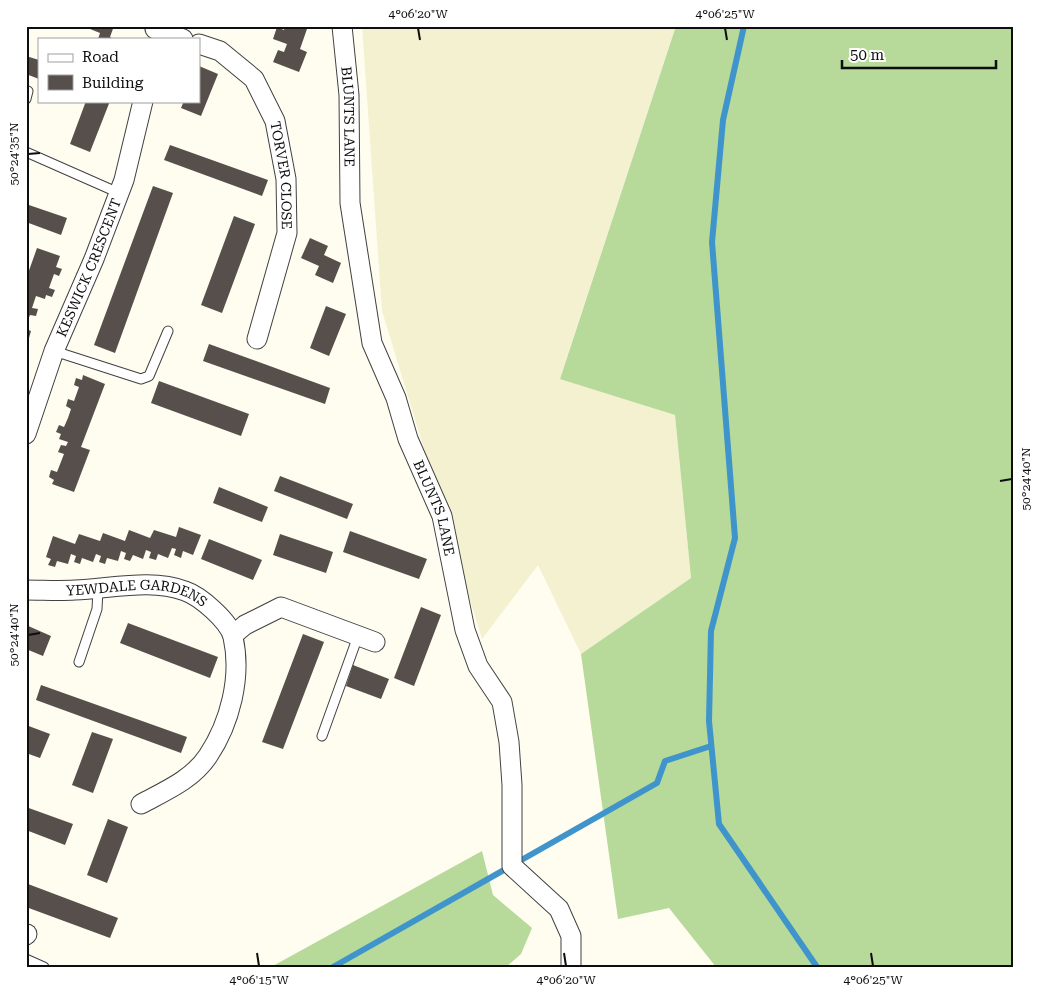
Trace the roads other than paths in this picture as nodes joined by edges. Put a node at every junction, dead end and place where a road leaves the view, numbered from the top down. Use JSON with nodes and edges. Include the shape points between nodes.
{"nodes":[{"id":1,"x":342,"y":26,"type":"edge"},
{"id":2,"x":154,"y":31,"type":"edge"},
{"id":3,"x":179,"y":38,"type":"edge"},
{"id":4,"x":200,"y":44,"type":"edge"},
{"id":5,"x":143,"y":102,"type":"edge"},
{"id":6,"x":26,"y":152,"type":"edge"},
{"id":7,"x":119,"y":193,"type":"junction"},
{"id":8,"x":168,"y":331,"type":"dead end"},
{"id":9,"x":257,"y":339,"type":"dead end"},
{"id":10,"x":54,"y":351,"type":"junction"},
{"id":11,"x":28,"y":425,"type":"edge"},
{"id":12,"x":98,"y":589,"type":"junction"},
{"id":13,"x":26,"y":590,"type":"edge"},
{"id":14,"x":233,"y":635,"type":"junction"},
{"id":15,"x":366,"y":638,"type":"joint"},
{"id":16,"x":79,"y":662,"type":"dead end"},
{"id":17,"x":322,"y":736,"type":"dead end"},
{"id":18,"x":141,"y":804,"type":"dead end"},
{"id":19,"x":26,"y":959,"type":"edge"},
{"id":20,"x":44,"y":967,"type":"edge"},
{"id":21,"x":572,"y":967,"type":"edge"}],
"edges":[{"from":1,"to":21,"type":"street","name":"BLUNTS LANE","via":[[349,95],[350,203],[372,343],[396,398],[408,439],[442,516],[465,630],[478,666],[502,702],[512,785],[512,866],[559,910],[571,936]]},
{"from":2,"to":3,"type":"street"},
{"from":4,"to":9,"type":"street","name":"TORVER CLOSE","via":[[220,51],[254,79],[275,121],[284,169],[287,233]]},
{"from":5,"to":7,"type":"street","name":"KESWICK CRESCENT"},
{"from":6,"to":7,"type":"lane"},
{"from":7,"to":10,"type":"street","name":"KESWICK CRESCENT"},
{"from":8,"to":10,"type":"lane","via":[[149,376],[141,379]]},
{"from":10,"to":11,"type":"street","name":"KESWICK CRESCENT"},
{"from":12,"to":13,"type":"street","name":"YEWDALE GARDENS"},
{"from":12,"to":14,"type":"street","name":"YEWDALE GARDENS","via":[[145,586],[185,591],[214,610]]},
{"from":12,"to":16,"type":"lane","via":[[97,610]]},
{"from":14,"to":15,"type":"street","via":[[245,625],[281,607]]},
{"from":14,"to":18,"type":"street","via":[[236,668],[224,727],[207,757],[188,778]]},
{"from":15,"to":17,"type":"lane"},
{"from":19,"to":20,"type":"lane"}]}
